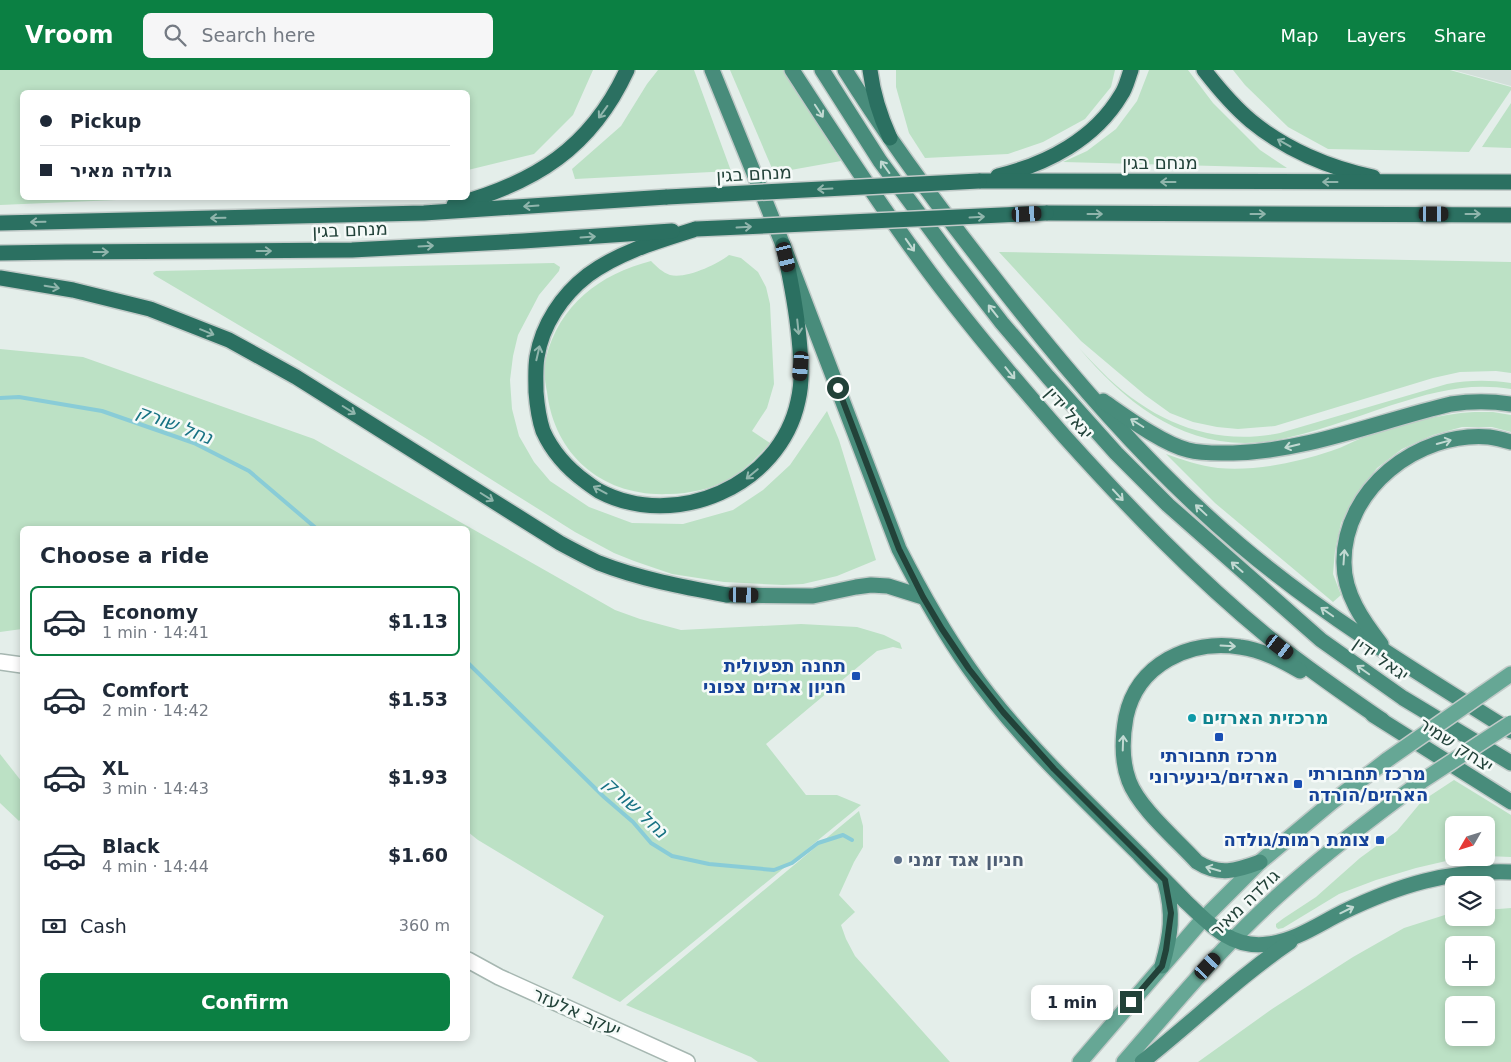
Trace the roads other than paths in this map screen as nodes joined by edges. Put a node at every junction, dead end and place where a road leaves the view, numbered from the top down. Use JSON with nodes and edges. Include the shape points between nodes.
{"nodes":[{"id":1,"x":627,"y":70,"type":"edge"},
{"id":2,"x":712,"y":70,"type":"edge"},
{"id":3,"x":792,"y":70,"type":"edge"},
{"id":4,"x":822,"y":70,"type":"edge"},
{"id":5,"x":845,"y":70,"type":"edge"},
{"id":6,"x":870,"y":70,"type":"edge"},
{"id":7,"x":1131,"y":70,"type":"edge"},
{"id":8,"x":1204,"y":70,"type":"edge"},
{"id":9,"x":890,"y":138,"type":"junction"},
{"id":10,"x":1021,"y":176,"type":"junction"},
{"id":11,"x":1431,"y":182,"type":"junction"},
{"id":12,"x":1511,"y":182,"type":"edge"},
{"id":13,"x":424,"y":213,"type":"junction"},
{"id":14,"x":1511,"y":215,"type":"edge"},
{"id":15,"x":0,"y":224,"type":"edge"},
{"id":16,"x":696,"y":229,"type":"junction"},
{"id":17,"x":783,"y":245,"type":"junction"},
{"id":18,"x":0,"y":253,"type":"edge"},
{"id":19,"x":0,"y":278,"type":"edge"},
{"id":20,"x":1088,"y":392,"type":"junction"},
{"id":21,"x":1511,"y":404,"type":"edge"},
{"id":22,"x":1511,"y":442,"type":"edge"},
{"id":23,"x":923,"y":597,"type":"junction"},
{"id":24,"x":1396,"y":660,"type":"junction"},
{"id":25,"x":0,"y":662,"type":"edge"},
{"id":26,"x":20,"y":665,"type":"edge"},
{"id":27,"x":1511,"y":674,"type":"edge"},
{"id":28,"x":1403,"y":698,"type":"joint"},
{"id":29,"x":1382,"y":720,"type":"junction"},
{"id":30,"x":1511,"y":723,"type":"edge"},
{"id":31,"x":1511,"y":731,"type":"edge"},
{"id":32,"x":1511,"y":763,"type":"edge"},
{"id":33,"x":1511,"y":802,"type":"edge"},
{"id":34,"x":1260,"y":862,"type":"junction"},
{"id":35,"x":1511,"y":872,"type":"edge"},
{"id":36,"x":1165,"y":880,"type":"junction"},
{"id":37,"x":1203,"y":919,"type":"junction"},
{"id":38,"x":1304,"y":933,"type":"junction"},
{"id":39,"x":1233,"y":940,"type":"junction"},
{"id":40,"x":470,"y":961,"type":"edge"},
{"id":41,"x":1162,"y":966,"type":"junction"},
{"id":42,"x":687,"y":1062,"type":"edge"},
{"id":43,"x":1080,"y":1062,"type":"edge"},
{"id":44,"x":1124,"y":1062,"type":"edge"},
{"id":45,"x":1142,"y":1062,"type":"edge"}],
"edges":[{"from":1,"to":13,"type":"highway","one_way":true,"via":[[617,91],[590,130],[558,160],[519,183]]},
{"from":2,"to":17,"type":"highway"},
{"from":3,"to":29,"type":"highway","name":"יגאל ידין","one_way":true,"via":[[919,258],[1014,378],[1092,467],[1189,566],[1267,636]]},
{"from":28,"to":4,"type":"highway","name":"יגאל ידין","one_way":true,"via":[[1321,640],[1168,505],[1116,453],[1002,323],[954,261],[880,160]]},
{"from":5,"to":9,"type":"highway"},
{"from":6,"to":9,"type":"highway","via":[[872,89]]},
{"from":7,"to":10,"type":"highway","via":[[1122,94],[1104,120],[1085,137]]},
{"from":11,"to":8,"type":"highway","one_way":true,"via":[[1396,181],[1366,175],[1306,155],[1251,120],[1225,96]]},
{"from":9,"to":20,"type":"highway","via":[[937,205]]},
{"from":11,"to":10,"type":"highway","name":"מנחם בגין","one_way":true},
{"from":10,"to":13,"type":"highway","name":"מנחם בגין","one_way":true,"bridge":true},
{"from":11,"to":12,"type":"highway","name":"מנחם בגין"},
{"from":13,"to":15,"type":"highway","name":"מנחם בגין","one_way":true},
{"from":16,"to":14,"type":"highway","name":"מנחם בגין","one_way":true,"bridge":true,"via":[[1046,214]]},
{"from":17,"to":16,"type":"highway","one_way":true,"via":[[794,298],[801,366],[799,400],[791,426],[764,464],[730,489],[708,499],[646,506],[598,491],[574,473],[557,454],[543,431],[537,407],[537,357],[553,314],[570,291],[587,276],[638,248]]},
{"from":18,"to":16,"type":"highway","name":"מנחם בגין","one_way":true,"via":[[352,250]]},
{"from":17,"to":23,"type":"highway","via":[[899,549]]},
{"from":19,"to":23,"type":"highway","one_way":true,"via":[[74,290],[150,309],[229,340],[296,377],[568,547],[640,577],[727,595],[812,596],[871,585],[888,586]]},
{"from":21,"to":20,"type":"highway","one_way":true,"via":[[1494,401],[1451,404],[1286,448],[1208,453],[1186,450],[1168,442]]},
{"from":24,"to":20,"type":"highway","one_way":true,"via":[[1313,602],[1240,545],[1163,474]]},
{"from":24,"to":22,"type":"highway","one_way":true,"via":[[1356,608],[1346,584],[1346,540],[1363,498],[1395,466],[1432,446],[1467,438],[1489,437]]},
{"from":23,"to":36,"type":"highway","via":[[969,669],[1003,712],[1054,769]]},
{"from":24,"to":31,"type":"highway"},
{"from":25,"to":26,"type":"street"},
{"from":27,"to":34,"type":"main road","name":"גולדה מאיר","bridge":true,"via":[[1387,760]]},
{"from":28,"to":32,"type":"highway","name":"יצחק שמיר"},
{"from":29,"to":33,"type":"highway","name":"יצחק שמיר"},
{"from":34,"to":29,"type":"highway","one_way":true,"via":[[1232,871],[1206,868],[1136,796],[1126,772],[1122,744],[1127,712],[1143,681],[1169,658],[1186,650],[1204,646],[1240,647],[1288,664]]},
{"from":30,"to":39,"type":"main road","name":"גולדה מאיר","bridge":true,"via":[[1422,781],[1367,822],[1290,885]]},
{"from":34,"to":37,"type":"main road","name":"גולדה מאיר"},
{"from":38,"to":35,"type":"highway","one_way":true,"via":[[1381,894],[1420,881],[1490,871]]},
{"from":36,"to":37,"type":"highway"},
{"from":36,"to":41,"type":"highway","via":[[1171,913]]},
{"from":37,"to":39,"type":"highway"},
{"from":37,"to":41,"type":"main road","name":"גולדה מאיר"},
{"from":38,"to":39,"type":"highway","via":[[1268,944]]},
{"from":38,"to":45,"type":"highway","via":[[1256,967]]},
{"from":39,"to":44,"type":"main road","name":"גולדה מאיר","via":[[1182,993]]},
{"from":40,"to":42,"type":"street","name":"יעקב אלעזר"},
{"from":41,"to":43,"type":"main road","name":"גולדה מאיר"}]}
